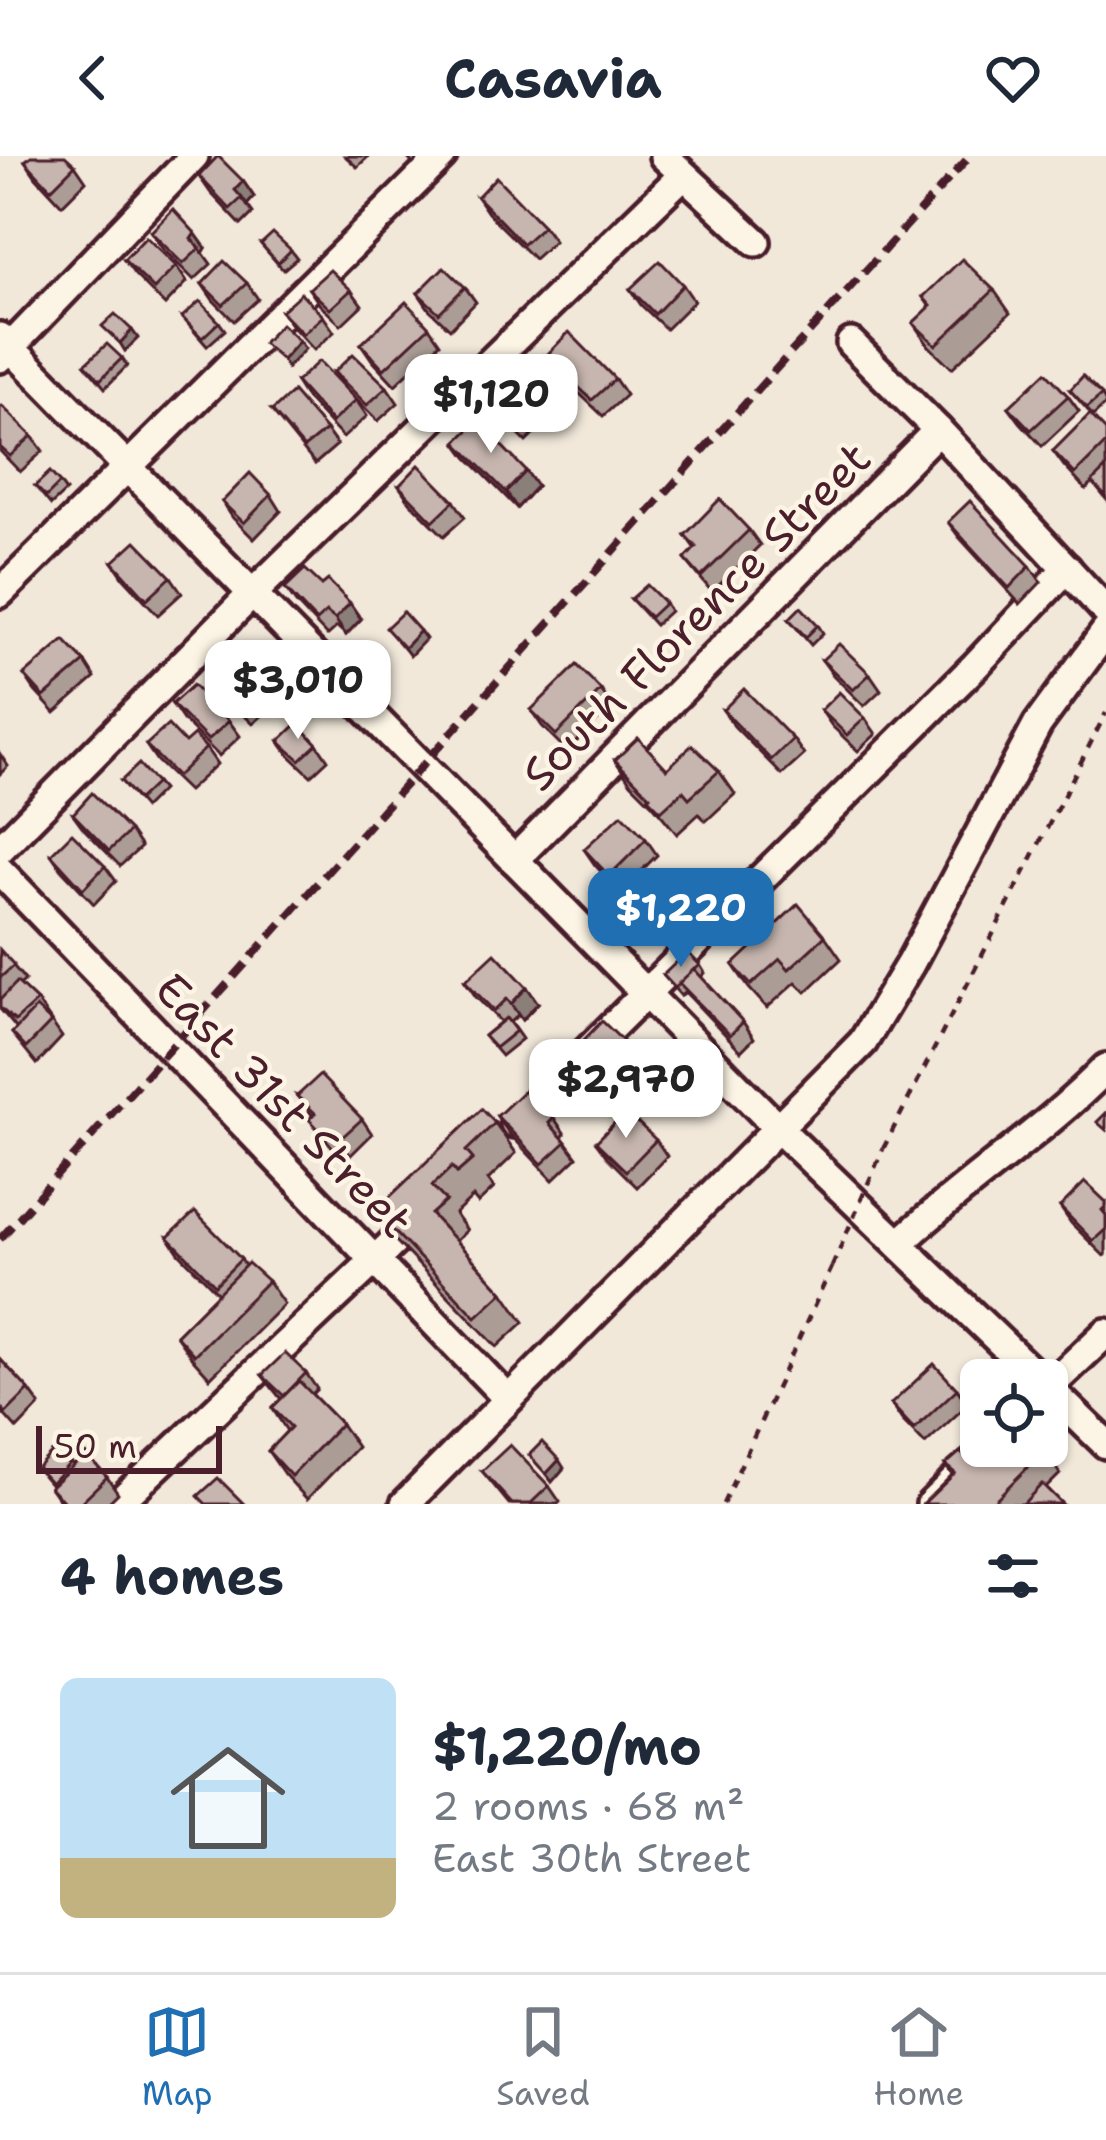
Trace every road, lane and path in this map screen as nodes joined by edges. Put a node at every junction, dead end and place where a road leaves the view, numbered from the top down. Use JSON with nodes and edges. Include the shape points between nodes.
{"nodes":[{"id":1,"x":194,"y":156,"type":"edge"},
{"id":2,"x":442,"y":156,"type":"edge"},
{"id":3,"x":673,"y":166,"type":"edge"},
{"id":4,"x":756,"y":242,"type":"dead end"},
{"id":5,"x":850,"y":343,"type":"dead end"},
{"id":6,"x":4,"y":348,"type":"edge"},
{"id":7,"x":938,"y":430,"type":"junction"},
{"id":8,"x":129,"y":468,"type":"junction"},
{"id":9,"x":1067,"y":568,"type":"junction"},
{"id":10,"x":0,"y":593,"type":"edge"},
{"id":11,"x":252,"y":593,"type":"junction"},
{"id":12,"x":1106,"y":610,"type":"edge"},
{"id":13,"x":1106,"y":631,"type":"edge"},
{"id":14,"x":1106,"y":713,"type":"edge"},
{"id":15,"x":0,"y":849,"type":"edge"},
{"id":16,"x":514,"y":860,"type":"junction"},
{"id":17,"x":0,"y":871,"type":"edge"},
{"id":18,"x":646,"y":993,"type":"junction"},
{"id":19,"x":1106,"y":1068,"type":"edge"},
{"id":20,"x":780,"y":1130,"type":"junction"},
{"id":21,"x":494,"y":1144,"type":"edge"},
{"id":22,"x":443,"y":1194,"type":"edge"},
{"id":23,"x":899,"y":1244,"type":"junction"},
{"id":24,"x":376,"y":1261,"type":"junction"},
{"id":25,"x":1106,"y":1333,"type":"edge"},
{"id":26,"x":1018,"y":1359,"type":"edge"},
{"id":27,"x":1068,"y":1368,"type":"edge"},
{"id":28,"x":507,"y":1398,"type":"junction"},
{"id":29,"x":1068,"y":1408,"type":"edge"},
{"id":30,"x":1106,"y":1444,"type":"edge"},
{"id":31,"x":968,"y":1467,"type":"edge"},
{"id":32,"x":117,"y":1504,"type":"edge"},
{"id":33,"x":405,"y":1504,"type":"edge"},
{"id":34,"x":723,"y":1504,"type":"edge"},
{"id":35,"x":931,"y":1504,"type":"edge"}],
"edges":[{"from":1,"to":6,"type":"street"},
{"from":2,"to":8,"type":"street"},
{"from":3,"to":4,"type":"street"},
{"from":3,"to":11,"type":"street"},
{"from":5,"to":7,"type":"street"},
{"from":6,"to":8,"type":"street"},
{"from":7,"to":9,"type":"street"},
{"from":7,"to":16,"type":"street","name":"South Florence Street"},
{"from":8,"to":10,"type":"street"},
{"from":8,"to":11,"type":"street"},
{"from":9,"to":12,"type":"street"},
{"from":9,"to":18,"type":"street"},
{"from":11,"to":15,"type":"street"},
{"from":11,"to":16,"type":"street"},
{"from":13,"to":20,"type":"street","via":[[1038,724],[863,1042]]},
{"from":14,"to":34,"type":"path","bridge":true,"via":[[884,1149]]},
{"from":16,"to":18,"type":"street"},
{"from":17,"to":24,"type":"street","name":"East 31st Street"},
{"from":18,"to":20,"type":"street"},
{"from":18,"to":21,"type":"street"},
{"from":19,"to":23,"type":"street"},
{"from":20,"to":23,"type":"street"},
{"from":20,"to":28,"type":"street"},
{"from":22,"to":24,"type":"street"},
{"from":23,"to":26,"type":"street"},
{"from":24,"to":28,"type":"street","name":"East 31st Street"},
{"from":24,"to":32,"type":"street"},
{"from":25,"to":27,"type":"street"},
{"from":28,"to":33,"type":"street"},
{"from":29,"to":30,"type":"street"},
{"from":31,"to":35,"type":"street"}]}
